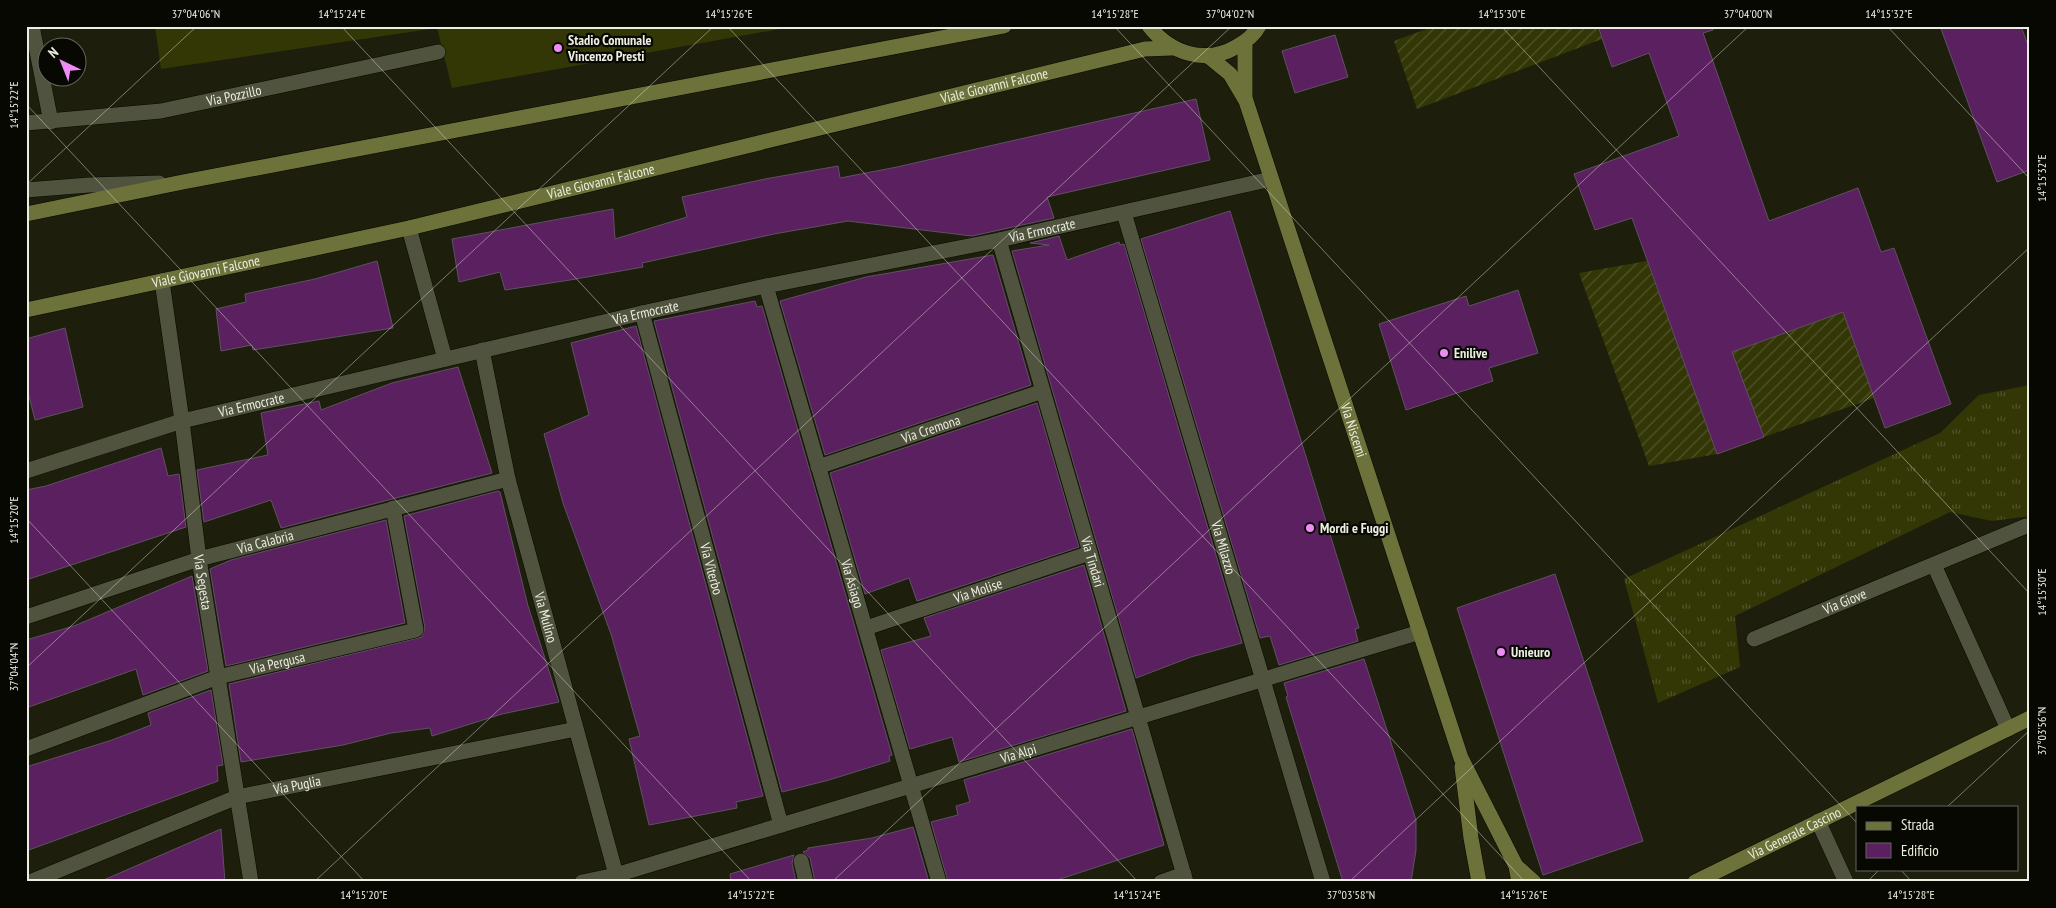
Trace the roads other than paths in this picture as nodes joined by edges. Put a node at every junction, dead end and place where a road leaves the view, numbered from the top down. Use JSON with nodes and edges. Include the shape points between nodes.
{"nodes":[{"id":1,"x":32,"y":26,"type":"edge"},
{"id":2,"x":1004,"y":26,"type":"edge"},
{"id":3,"x":1149,"y":26,"type":"edge"},
{"id":4,"x":1260,"y":28,"type":"edge"},
{"id":5,"x":1245,"y":42,"type":"junction"},
{"id":6,"x":1172,"y":48,"type":"junction"},
{"id":7,"x":438,"y":52,"type":"dead end"},
{"id":8,"x":1208,"y":56,"type":"junction"},
{"id":9,"x":1246,"y":101,"type":"junction"},
{"id":10,"x":51,"y":122,"type":"junction"},
{"id":11,"x":26,"y":123,"type":"edge"},
{"id":12,"x":1271,"y":179,"type":"junction"},
{"id":13,"x":183,"y":182,"type":"junction"},
{"id":14,"x":26,"y":190,"type":"edge"},
{"id":15,"x":1124,"y":213,"type":"junction"},
{"id":16,"x":26,"y":214,"type":"edge"},
{"id":17,"x":409,"y":228,"type":"junction"},
{"id":18,"x":999,"y":240,"type":"junction"},
{"id":19,"x":162,"y":281,"type":"junction"},
{"id":20,"x":766,"y":286,"type":"junction"},
{"id":21,"x":26,"y":310,"type":"edge"},
{"id":22,"x":642,"y":313,"type":"junction"},
{"id":23,"x":482,"y":350,"type":"junction"},
{"id":24,"x":445,"y":359,"type":"junction"},
{"id":25,"x":1042,"y":390,"type":"junction"},
{"id":26,"x":182,"y":421,"type":"junction"},
{"id":27,"x":818,"y":467,"type":"junction"},
{"id":28,"x":26,"y":471,"type":"edge"},
{"id":29,"x":508,"y":479,"type":"junction"},
{"id":30,"x":393,"y":508,"type":"junction"},
{"id":31,"x":2026,"y":526,"type":"dead end"},
{"id":32,"x":1090,"y":553,"type":"junction"},
{"id":33,"x":199,"y":559,"type":"junction"},
{"id":34,"x":1934,"y":564,"type":"junction"},
{"id":35,"x":26,"y":617,"type":"edge"},
{"id":36,"x":866,"y":628,"type":"junction"},
{"id":37,"x":1420,"y":632,"type":"junction"},
{"id":38,"x":1754,"y":639,"type":"dead end"},
{"id":39,"x":218,"y":677,"type":"junction"},
{"id":40,"x":1263,"y":680,"type":"junction"},
{"id":41,"x":1138,"y":717,"type":"junction"},
{"id":42,"x":2030,"y":718,"type":"edge"},
{"id":43,"x":576,"y":729,"type":"junction"},
{"id":44,"x":2008,"y":729,"type":"junction"},
{"id":45,"x":26,"y":748,"type":"edge"},
{"id":46,"x":1461,"y":758,"type":"junction"},
{"id":47,"x":911,"y":786,"type":"junction"},
{"id":48,"x":237,"y":797,"type":"junction"},
{"id":49,"x":1818,"y":821,"type":"junction"},
{"id":50,"x":781,"y":825,"type":"junction"},
{"id":51,"x":801,"y":861,"type":"dead end"},
{"id":52,"x":1516,"y":866,"type":"junction"},
{"id":53,"x":617,"y":878,"type":"edge"},
{"id":54,"x":1185,"y":878,"type":"edge"},
{"id":55,"x":30,"y":882,"type":"edge"},
{"id":56,"x":251,"y":882,"type":"edge"},
{"id":57,"x":582,"y":882,"type":"edge"},
{"id":58,"x":806,"y":882,"type":"edge"},
{"id":59,"x":939,"y":882,"type":"edge"},
{"id":60,"x":1161,"y":882,"type":"edge"},
{"id":61,"x":1323,"y":882,"type":"edge"},
{"id":62,"x":1479,"y":882,"type":"edge"},
{"id":63,"x":1519,"y":882,"type":"edge"},
{"id":64,"x":1534,"y":882,"type":"edge"},
{"id":65,"x":1695,"y":882,"type":"edge"},
{"id":66,"x":1846,"y":882,"type":"edge"}],
"edges":[{"from":1,"to":10,"type":"street"},
{"from":2,"to":13,"type":"street"},
{"from":3,"to":6,"type":"street"},
{"from":4,"to":5,"type":"street"},
{"from":5,"to":8,"type":"street","via":[[1228,52]]},
{"from":5,"to":9,"type":"street"},
{"from":6,"to":8,"type":"street","via":[[1189,55]]},
{"from":6,"to":17,"type":"street","name":"Viale Giovanni Falcone","via":[[1135,51]]},
{"from":7,"to":10,"type":"street","name":"Via Pozzillo","via":[[161,111]]},
{"from":8,"to":9,"type":"street","via":[[1230,74]]},
{"from":9,"to":12,"type":"street","name":"Via Niscemi"},
{"from":10,"to":11,"type":"street","name":"Via Pozzillo"},
{"from":12,"to":15,"type":"street","name":"Via Ermocrate"},
{"from":12,"to":37,"type":"street","name":"Via Niscemi"},
{"from":13,"to":14,"type":"street"},
{"from":13,"to":16,"type":"street"},
{"from":15,"to":18,"type":"street","name":"Via Ermocrate"},
{"from":15,"to":40,"type":"street","name":"Via Milazzo"},
{"from":17,"to":19,"type":"street","name":"Viale Giovanni Falcone"},
{"from":17,"to":24,"type":"street"},
{"from":18,"to":20,"type":"street","name":"Via Ermocrate"},
{"from":18,"to":25,"type":"street","name":"Via Tindari"},
{"from":19,"to":21,"type":"street","name":"Viale Giovanni Falcone"},
{"from":19,"to":26,"type":"street","name":"Via Segesta"},
{"from":20,"to":22,"type":"street","name":"Via Ermocrate"},
{"from":20,"to":27,"type":"street","name":"Via Asiago"},
{"from":22,"to":23,"type":"street","name":"Via Ermocrate"},
{"from":22,"to":50,"type":"street","name":"Via Viterbo"},
{"from":23,"to":24,"type":"street","name":"Via Ermocrate"},
{"from":23,"to":29,"type":"street","name":"Via Mulino"},
{"from":24,"to":26,"type":"street","name":"Via Ermocrate"},
{"from":25,"to":27,"type":"street","name":"Via Cremona"},
{"from":25,"to":32,"type":"street","name":"Via Tindari"},
{"from":26,"to":28,"type":"street","name":"Via Ermocrate"},
{"from":26,"to":33,"type":"street","name":"Via Segesta"},
{"from":27,"to":36,"type":"street","name":"Via Asiago"},
{"from":29,"to":30,"type":"street","name":"Via Calabria"},
{"from":29,"to":43,"type":"street","name":"Via Mulino"},
{"from":30,"to":33,"type":"street","name":"Via Calabria"},
{"from":30,"to":39,"type":"street","name":"Via Pergusa","via":[[416,630]]},
{"from":31,"to":34,"type":"street","name":"Via Giove"},
{"from":32,"to":36,"type":"street","name":"Via Molise"},
{"from":32,"to":41,"type":"street","name":"Via Tindari"},
{"from":33,"to":35,"type":"street","name":"Via Calabria"},
{"from":33,"to":39,"type":"street","name":"Via Segesta"},
{"from":34,"to":38,"type":"street","name":"Via Giove"},
{"from":34,"to":44,"type":"street"},
{"from":36,"to":47,"type":"street","name":"Via Asiago"},
{"from":37,"to":40,"type":"street","name":"Via Alpi"},
{"from":37,"to":46,"type":"street","name":"Via Niscemi"},
{"from":39,"to":45,"type":"street","name":"Via Pergusa"},
{"from":39,"to":48,"type":"street","name":"Via Segesta"},
{"from":40,"to":41,"type":"street","name":"Via Alpi"},
{"from":40,"to":61,"type":"street","name":"Via Milazzo"},
{"from":41,"to":47,"type":"street","name":"Via Alpi"},
{"from":41,"to":54,"type":"street","name":"Via Tindari"},
{"from":42,"to":44,"type":"street","name":"Via Generale Cascino"},
{"from":43,"to":48,"type":"street","name":"Via Puglia"},
{"from":43,"to":53,"type":"street","name":"Via Mulino"},
{"from":44,"to":49,"type":"street","name":"Via Generale Cascino"},
{"from":46,"to":52,"type":"street"},
{"from":46,"to":62,"type":"street","via":[[1470,838]]},
{"from":47,"to":50,"type":"street","name":"Via Alpi"},
{"from":47,"to":59,"type":"street","name":"Via Asiago"},
{"from":48,"to":55,"type":"street","name":"Via Puglia"},
{"from":48,"to":56,"type":"street","name":"Via Segesta"},
{"from":49,"to":65,"type":"street","name":"Via Generale Cascino"},
{"from":49,"to":66,"type":"street"},
{"from":50,"to":53,"type":"street","name":"Via Alpi"},
{"from":51,"to":58,"type":"street"},
{"from":52,"to":63,"type":"street"},
{"from":52,"to":64,"type":"street"},
{"from":53,"to":57,"type":"street","name":"Via Alpi"},
{"from":54,"to":60,"type":"street"}]}
